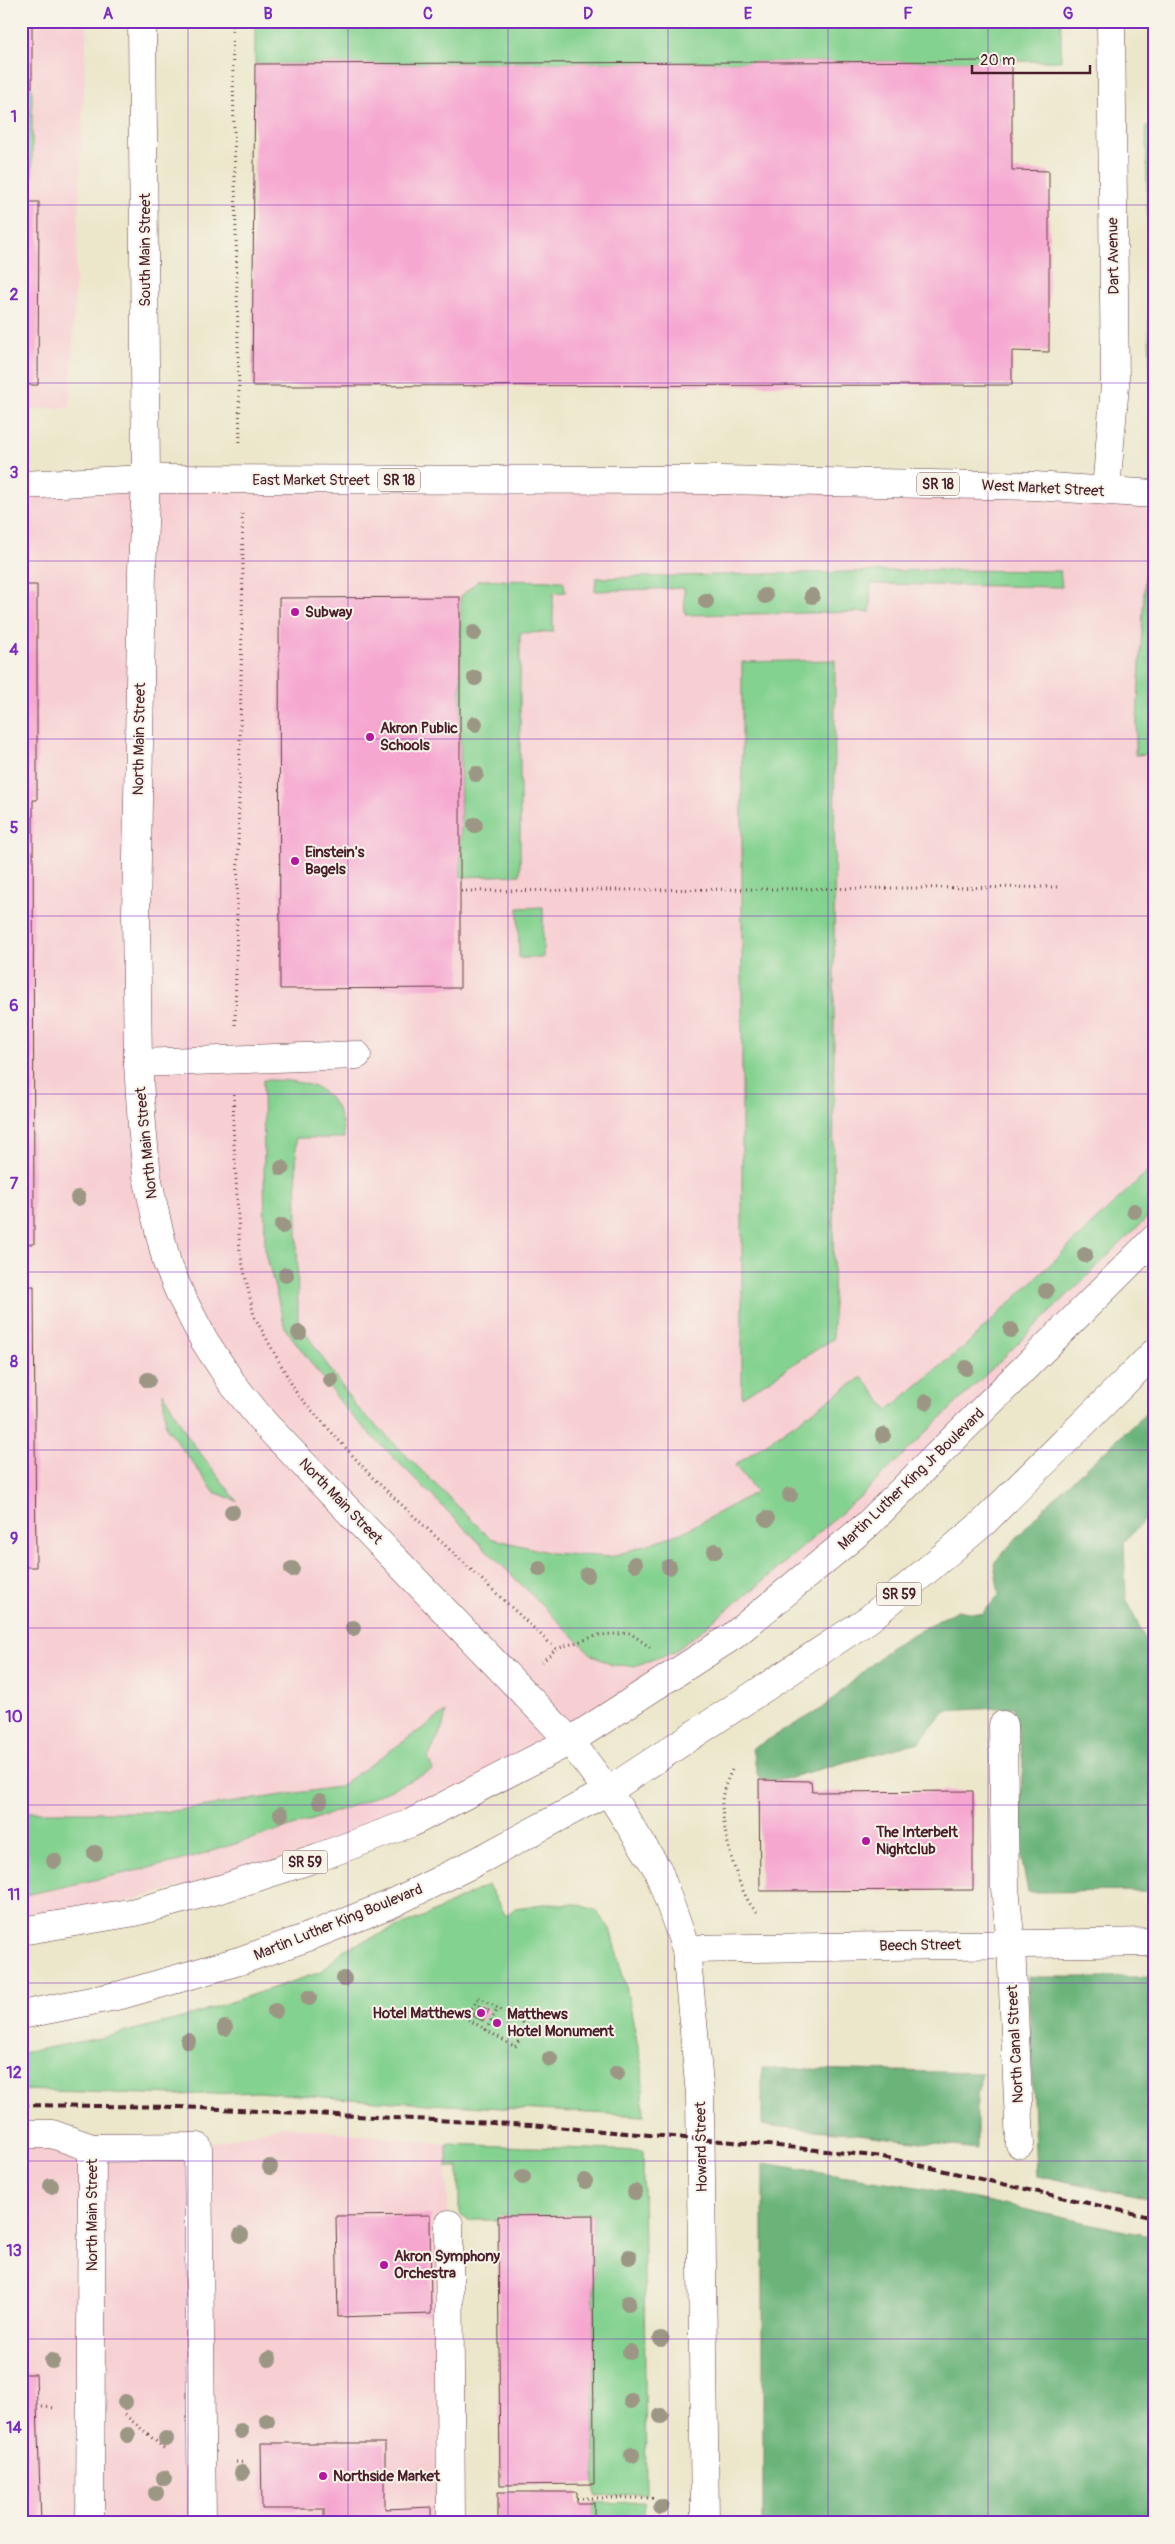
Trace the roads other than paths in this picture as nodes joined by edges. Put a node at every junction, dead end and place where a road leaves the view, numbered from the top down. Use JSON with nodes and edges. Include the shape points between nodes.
{"nodes":[{"id":1,"x":142,"y":21,"type":"edge"},
{"id":2,"x":1111,"y":21,"type":"edge"},
{"id":3,"x":146,"y":479,"type":"junction"},
{"id":4,"x":722,"y":480,"type":"joint"},
{"id":5,"x":21,"y":485,"type":"edge"},
{"id":6,"x":1106,"y":490,"type":"junction"},
{"id":7,"x":1154,"y":494,"type":"edge"},
{"id":8,"x":357,"y":1055,"type":"dead end"},
{"id":9,"x":138,"y":1063,"type":"junction"},
{"id":10,"x":1154,"y":1240,"type":"edge"},
{"id":11,"x":1154,"y":1353,"type":"edge"},
{"id":12,"x":1003,"y":1725,"type":"dead end"},
{"id":13,"x":570,"y":1741,"type":"junction"},
{"id":14,"x":608,"y":1791,"type":"junction"},
{"id":15,"x":21,"y":1931,"type":"edge"},
{"id":16,"x":1154,"y":1942,"type":"edge"},
{"id":17,"x":1010,"y":1944,"type":"junction"},
{"id":18,"x":686,"y":1949,"type":"junction"},
{"id":19,"x":21,"y":2015,"type":"edge"},
{"id":20,"x":21,"y":2134,"type":"edge"},
{"id":21,"x":1020,"y":2144,"type":"dead end"},
{"id":22,"x":92,"y":2148,"type":"junction"},
{"id":23,"x":449,"y":2224,"type":"dead end"},
{"id":24,"x":90,"y":2523,"type":"edge"},
{"id":25,"x":202,"y":2523,"type":"edge"},
{"id":26,"x":450,"y":2523,"type":"edge"},
{"id":27,"x":705,"y":2523,"type":"edge"}],
"edges":[{"from":1,"to":3,"type":"main road","name":"South Main Street"},
{"from":2,"to":6,"type":"main road","name":"Dart Avenue","via":[[1115,385]]},
{"from":3,"to":4,"type":"main road","name":"East Market Street","number":"SR 18"},
{"from":3,"to":5,"type":"main road","name":"East Market Street","number":"SR 18"},
{"from":3,"to":9,"type":"main road","name":"North Main Street","via":[[137,886]]},
{"from":4,"to":6,"type":"main road","name":"West Market Street","number":"SR 18"},
{"from":6,"to":7,"type":"main road","name":"West Market Street","number":"SR 18"},
{"from":8,"to":9,"type":"main road"},
{"from":9,"to":13,"type":"main road","name":"North Main Street","via":[[147,1176],[156,1218],[167,1263],[204,1340],[232,1383],[265,1424]]},
{"from":10,"to":13,"type":"main road","name":"Martin Luther King Jr Boulevard","number":"SR 59","via":[[867,1525],[733,1636]]},
{"from":11,"to":14,"type":"main road","number":"SR 59","via":[[983,1524],[869,1619]]},
{"from":12,"to":17,"type":"main road","name":"North Canal Street","via":[[1005,1888]]},
{"from":13,"to":14,"type":"main road","name":"North Main Street"},
{"from":13,"to":15,"type":"main road","number":"SR 59","via":[[411,1823],[319,1858],[135,1912]]},
{"from":14,"to":18,"type":"main road","name":"Howard Street","via":[[658,1870]]},
{"from":14,"to":19,"type":"main road","name":"Martin Luther King Boulevard","number":"SR 59","via":[[393,1903],[308,1937],[121,1995]]},
{"from":16,"to":17,"type":"main road","name":"Beech Street"},
{"from":17,"to":18,"type":"main road","name":"Beech Street"},
{"from":17,"to":21,"type":"main road","name":"North Canal Street"},
{"from":18,"to":27,"type":"main road","name":"Howard Street","via":[[700,2094]]},
{"from":20,"to":22,"type":"main road","via":[[52,2134]]},
{"from":22,"to":24,"type":"main road","name":"North Main Street"},
{"from":22,"to":25,"type":"main road","name":"North Main Street","via":[[198,2147]]},
{"from":23,"to":26,"type":"main road"}]}
